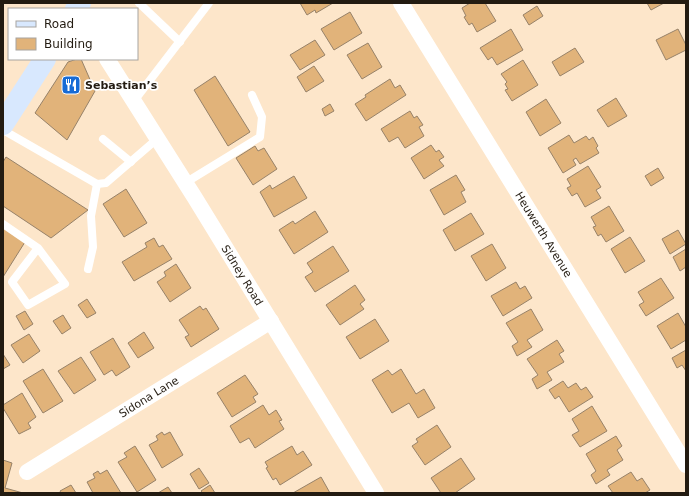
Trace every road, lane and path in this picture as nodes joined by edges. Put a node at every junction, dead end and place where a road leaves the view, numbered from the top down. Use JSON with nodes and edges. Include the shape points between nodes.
{"nodes":[{"id":1,"x":139,"y":3,"type":"edge"},
{"id":2,"x":209,"y":3,"type":"edge"},
{"id":3,"x":401,"y":3,"type":"edge"},
{"id":4,"x":180,"y":42,"type":"junction"},
{"id":5,"x":44,"y":60,"type":"edge"},
{"id":6,"x":108,"y":60,"type":"edge"},
{"id":7,"x":252,"y":95,"type":"dead end"},
{"id":8,"x":134,"y":101,"type":"junction"},
{"id":9,"x":3,"y":124,"type":"edge"},
{"id":10,"x":3,"y":130,"type":"edge"},
{"id":11,"x":103,"y":139,"type":"dead end"},
{"id":12,"x":157,"y":139,"type":"junction"},
{"id":13,"x":131,"y":162,"type":"junction"},
{"id":14,"x":186,"y":183,"type":"junction"},
{"id":15,"x":97,"y":184,"type":"junction"},
{"id":16,"x":3,"y":224,"type":"edge"},
{"id":17,"x":38,"y":248,"type":"junction"},
{"id":18,"x":88,"y":270,"type":"dead end"},
{"id":19,"x":271,"y":321,"type":"junction"},
{"id":20,"x":686,"y":465,"type":"edge"},
{"id":21,"x":27,"y":472,"type":"dead end"},
{"id":22,"x":376,"y":493,"type":"edge"}],
"edges":[{"from":1,"to":4,"type":"lane"},
{"from":2,"to":4,"type":"lane"},
{"from":3,"to":20,"type":"street","name":"Heuwerth Avenue"},
{"from":4,"to":8,"type":"lane"},
{"from":5,"to":9,"type":"main road"},
{"from":6,"to":8,"type":"street","name":"Sidney Road"},
{"from":7,"to":14,"type":"lane","via":[[262,117],[260,137]]},
{"from":8,"to":12,"type":"street","name":"Sidney Road"},
{"from":10,"to":15,"type":"lane"},
{"from":11,"to":13,"type":"lane"},
{"from":12,"to":13,"type":"lane"},
{"from":12,"to":14,"type":"street","name":"Sidney Road"},
{"from":13,"to":15,"type":"lane","via":[[106,183]]},
{"from":14,"to":19,"type":"street","name":"Sidney Road"},
{"from":15,"to":18,"type":"lane","via":[[91,216],[93,247]]},
{"from":16,"to":17,"type":"lane"},
{"from":17,"to":17,"type":"lane","via":[[12,282],[28,305],[65,284]]},
{"from":19,"to":21,"type":"street","name":"Sidona Lane"},
{"from":19,"to":22,"type":"street","name":"Sidney Road"}]}
